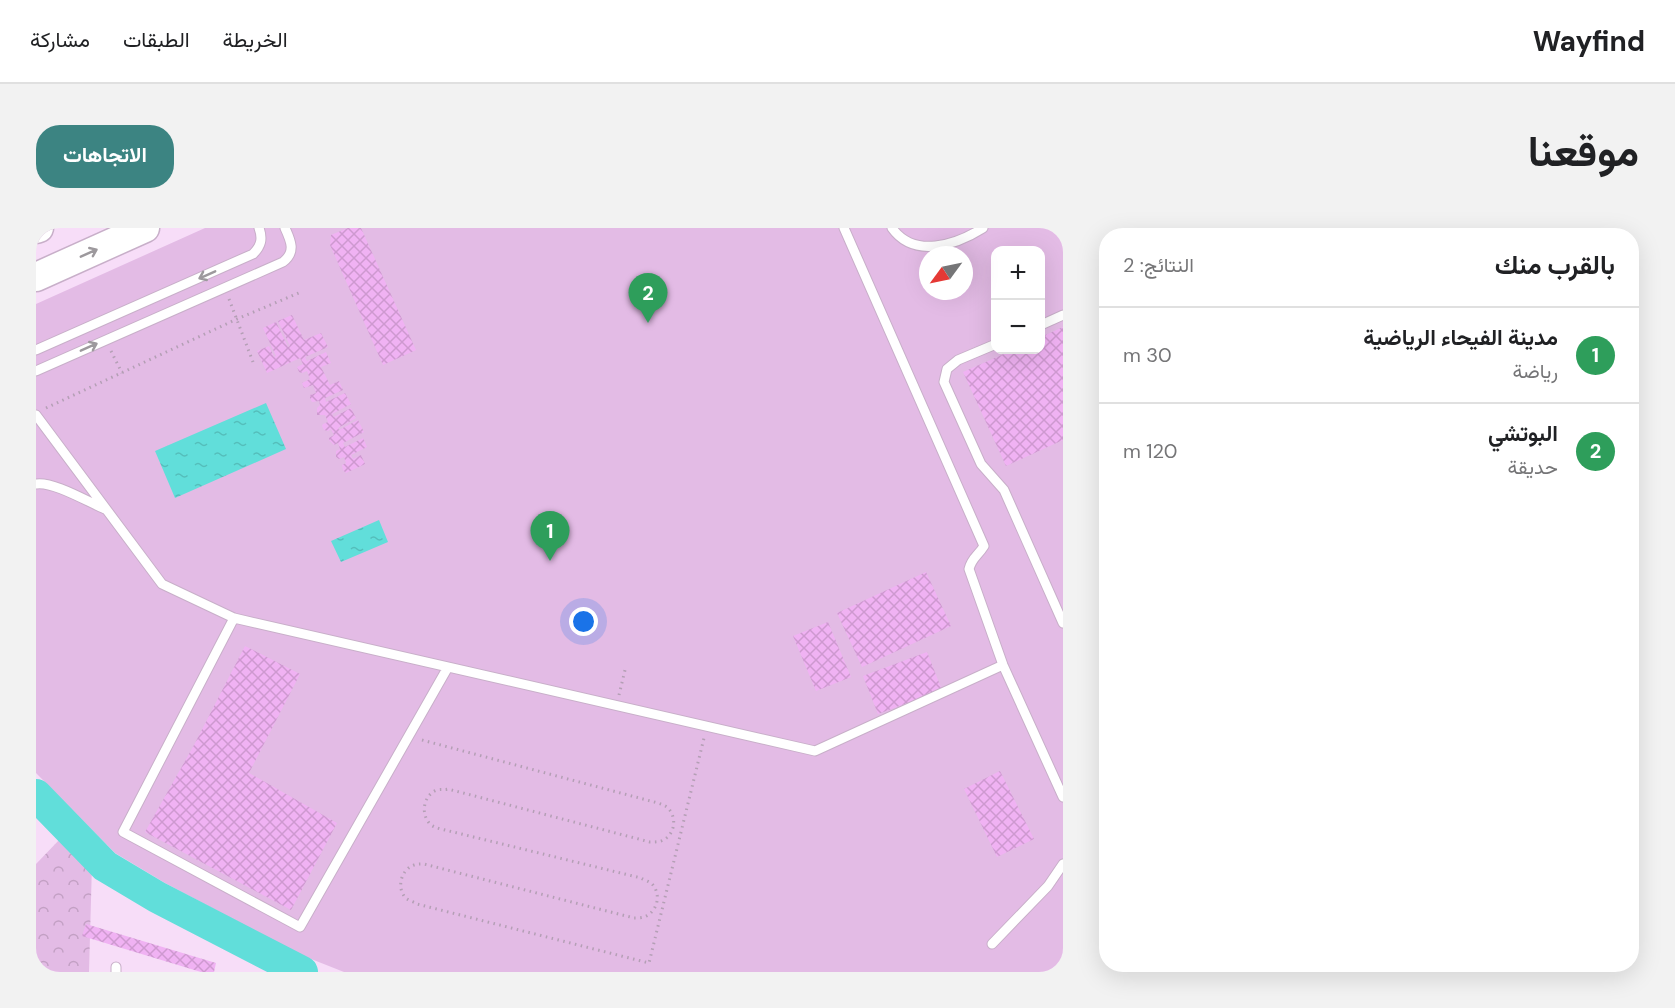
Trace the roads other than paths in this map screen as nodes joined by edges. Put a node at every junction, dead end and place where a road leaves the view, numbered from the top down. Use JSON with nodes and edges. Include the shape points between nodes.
{"nodes":[{"id":1,"x":145,"y":228,"type":"edge"},
{"id":2,"x":259,"y":228,"type":"edge"},
{"id":3,"x":285,"y":228,"type":"edge"},
{"id":4,"x":844,"y":228,"type":"edge"},
{"id":5,"x":892,"y":228,"type":"edge"},
{"id":6,"x":982,"y":228,"type":"edge"},
{"id":7,"x":243,"y":259,"type":"junction"},
{"id":8,"x":251,"y":276,"type":"junction"},
{"id":9,"x":36,"y":277,"type":"edge"},
{"id":10,"x":1063,"y":315,"type":"edge"},
{"id":11,"x":1045,"y":323,"type":"edge"},
{"id":12,"x":991,"y":346,"type":"edge"},
{"id":13,"x":36,"y":350,"type":"edge"},
{"id":14,"x":36,"y":371,"type":"edge"},
{"id":15,"x":36,"y":415,"type":"edge"},
{"id":16,"x":36,"y":484,"type":"edge"},
{"id":17,"x":107,"y":510,"type":"junction"},
{"id":18,"x":234,"y":618,"type":"junction"},
{"id":19,"x":1063,"y":623,"type":"edge"},
{"id":20,"x":1003,"y":665,"type":"junction"},
{"id":21,"x":448,"y":667,"type":"junction"},
{"id":22,"x":1063,"y":797,"type":"edge"},
{"id":23,"x":1063,"y":864,"type":"edge"},
{"id":24,"x":992,"y":944,"type":"dead end"}],
"edges":[{"from":9,"to":1,"type":"main road","one_way":true},
{"from":2,"to":7,"type":"lane","via":[[260,246]]},
{"from":3,"to":8,"type":"lane","via":[[292,246],[290,255]]},
{"from":4,"to":20,"type":"lane","via":[[984,546],[971,560],[969,569]]},
{"from":5,"to":6,"type":"lane","via":[[912,244],[927,248]]},
{"from":7,"to":8,"type":"lane"},
{"from":7,"to":13,"type":"lane","one_way":true},
{"from":14,"to":8,"type":"lane","one_way":true},
{"from":10,"to":11,"type":"lane"},
{"from":12,"to":19,"type":"lane","via":[[958,360],[947,369],[944,382],[981,464],[1004,490]]},
{"from":15,"to":17,"type":"lane"},
{"from":16,"to":17,"type":"lane","via":[[44,482]]},
{"from":17,"to":18,"type":"lane","via":[[162,584]]},
{"from":18,"to":21,"type":"lane"},
{"from":18,"to":21,"type":"lane","via":[[123,832],[300,927]]},
{"from":20,"to":21,"type":"lane","via":[[814,751]]},
{"from":20,"to":22,"type":"lane"},
{"from":23,"to":24,"type":"lane","via":[[1048,886]]}]}
